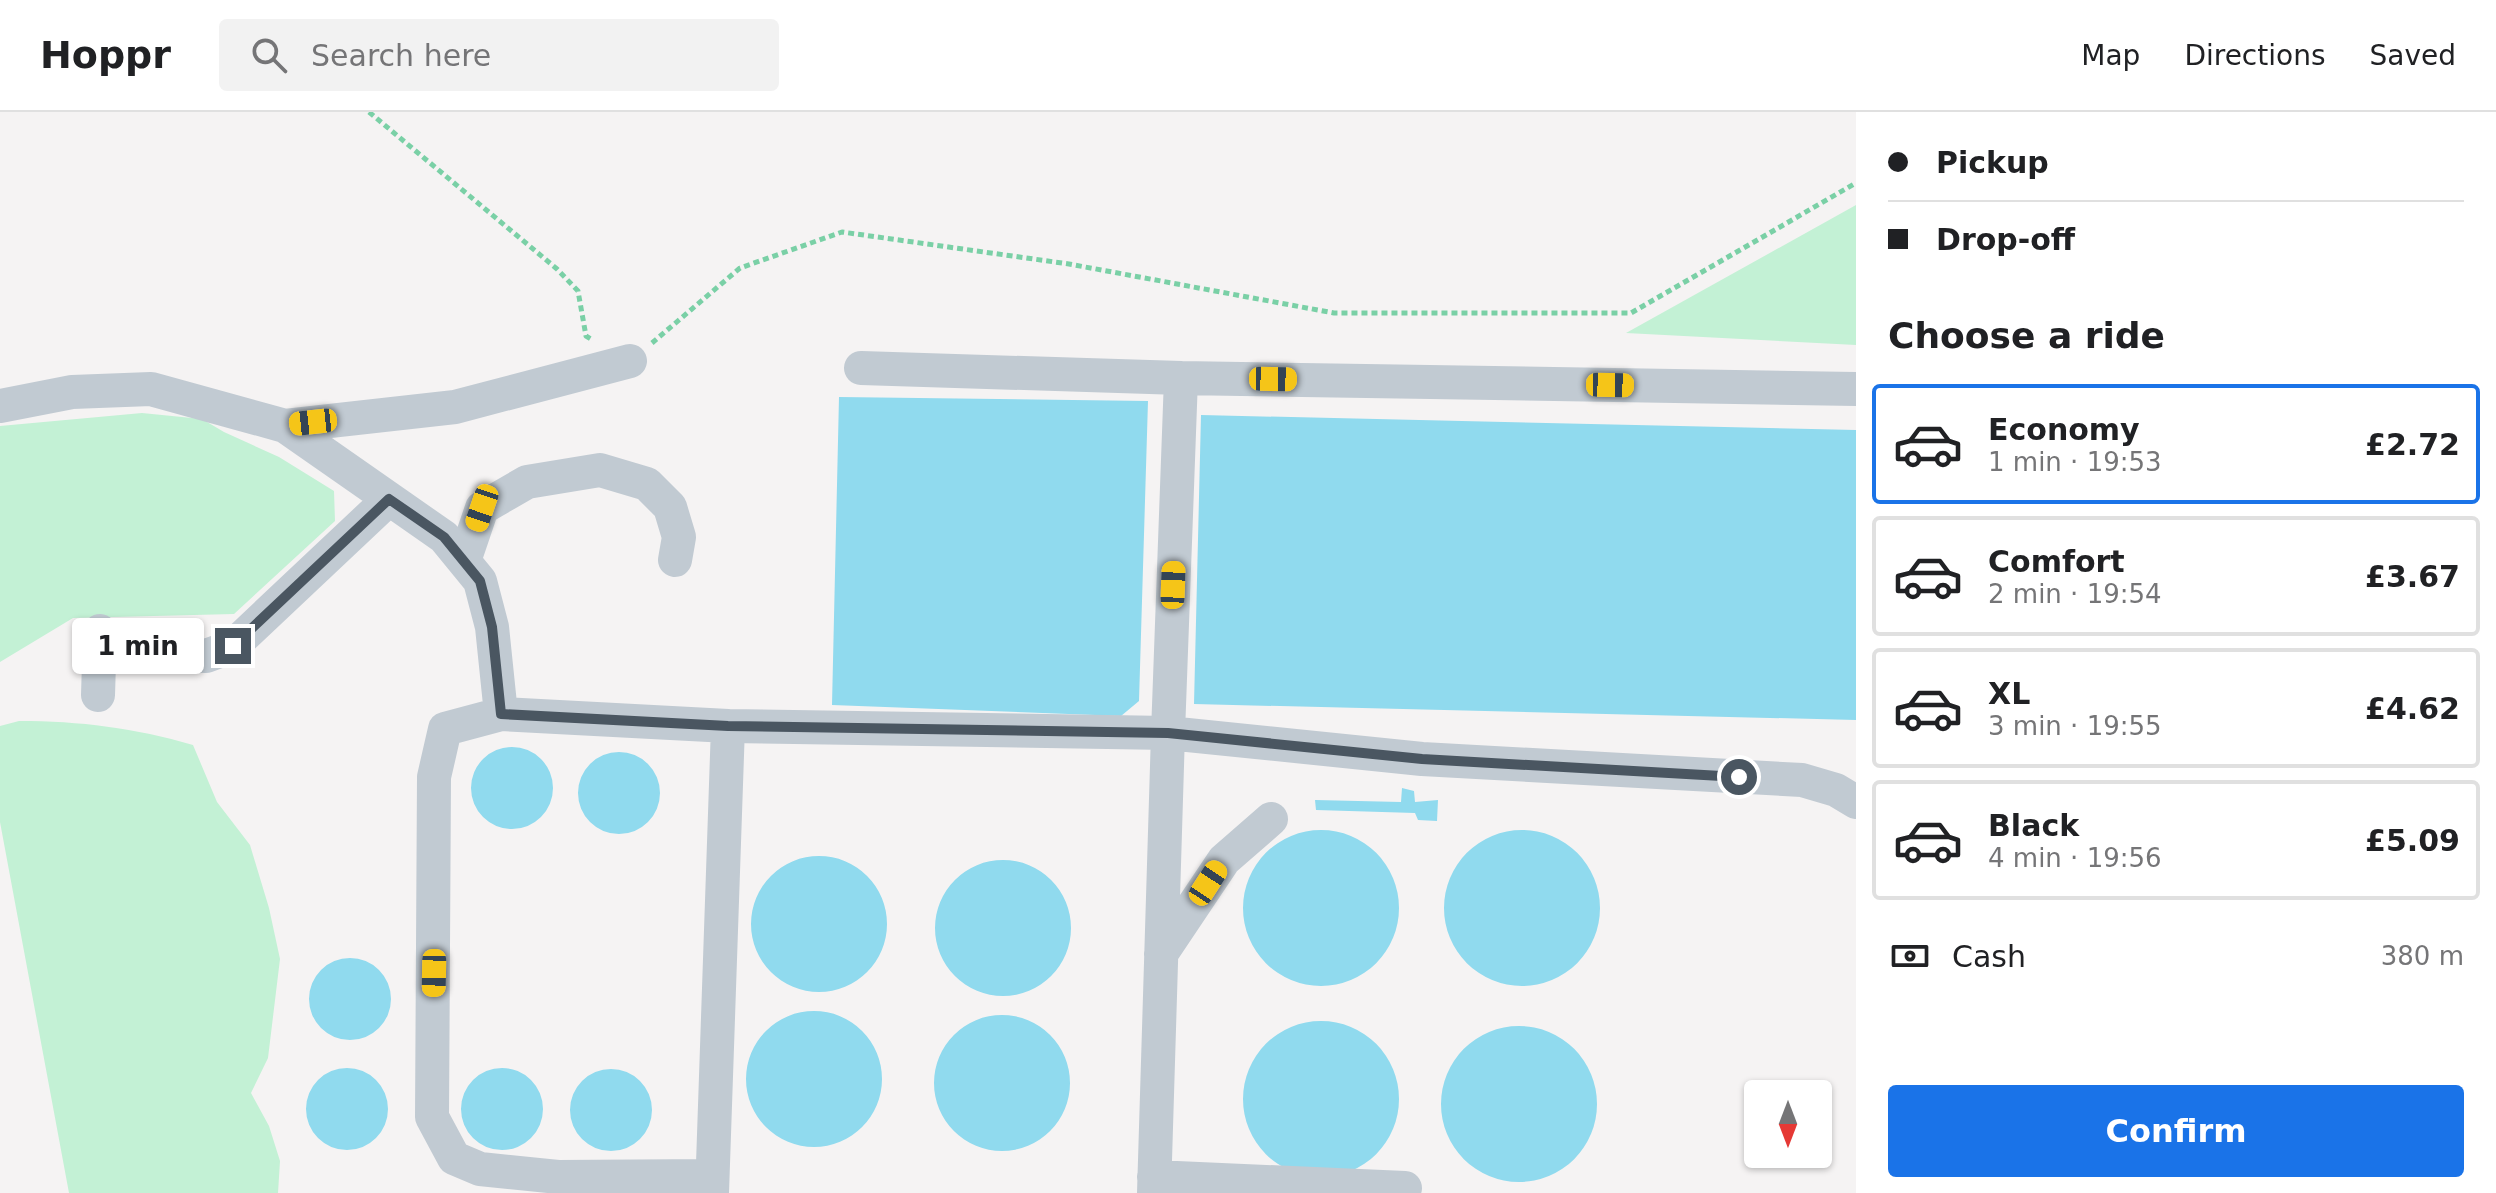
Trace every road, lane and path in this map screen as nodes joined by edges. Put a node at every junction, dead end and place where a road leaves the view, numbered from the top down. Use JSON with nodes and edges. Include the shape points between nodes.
{"nodes":[{"id":1,"x":369,"y":112,"type":"edge"},
{"id":2,"x":1856,"y":183,"type":"edge"},
{"id":3,"x":630,"y":361,"type":"junction"},
{"id":4,"x":861,"y":368,"type":"dead end"},
{"id":5,"x":1181,"y":378,"type":"junction"},
{"id":6,"x":1856,"y":389,"type":"edge"},
{"id":7,"x":0,"y":406,"type":"edge"},
{"id":8,"x":285,"y":426,"type":"junction"},
{"id":9,"x":389,"y":499,"type":"junction"},
{"id":10,"x":675,"y":560,"type":"dead end"},
{"id":11,"x":464,"y":561,"type":"junction"},
{"id":12,"x":98,"y":695,"type":"dead end"},
{"id":13,"x":501,"y":714,"type":"junction"},
{"id":14,"x":728,"y":726,"type":"junction"},
{"id":15,"x":1168,"y":733,"type":"junction"},
{"id":16,"x":1856,"y":802,"type":"edge"},
{"id":17,"x":1271,"y":819,"type":"dead end"},
{"id":18,"x":1161,"y":955,"type":"junction"},
{"id":19,"x":712,"y":1184,"type":"edge"},
{"id":20,"x":1154,"y":1185,"type":"edge"},
{"id":21,"x":1405,"y":1188,"type":"dead end"}],
"edges":[{"from":1,"to":3,"type":"path","via":[[557,269],[578,291],[586,336]]},
{"from":2,"to":3,"type":"path","via":[[1631,313],[1334,313],[1069,264],[842,232],[740,268]]},
{"from":3,"to":8,"type":"street","via":[[455,407]]},
{"from":4,"to":5,"type":"street"},
{"from":5,"to":6,"type":"street"},
{"from":5,"to":15,"type":"street"},
{"from":7,"to":8,"type":"street","via":[[72,392],[151,389]]},
{"from":8,"to":9,"type":"street"},
{"from":9,"to":11,"type":"street","via":[[444,537]]},
{"from":9,"to":12,"type":"street","via":[[233,646],[206,656],[100,641]]},
{"from":10,"to":11,"type":"street","via":[[679,537],[670,507],[647,484],[600,470],[527,482],[482,508]]},
{"from":11,"to":13,"type":"street","via":[[480,581],[492,627]]},
{"from":13,"to":14,"type":"street"},
{"from":13,"to":19,"type":"street","via":[[445,729],[434,777],[432,1117],[454,1158],[480,1169]]},
{"from":14,"to":15,"type":"street"},
{"from":14,"to":19,"type":"street"},
{"from":15,"to":16,"type":"street","via":[[1422,759],[1802,780]]},
{"from":15,"to":18,"type":"street"},
{"from":17,"to":18,"type":"street","via":[[1224,860]]},
{"from":18,"to":20,"type":"street"},
{"from":20,"to":21,"type":"street"}]}
